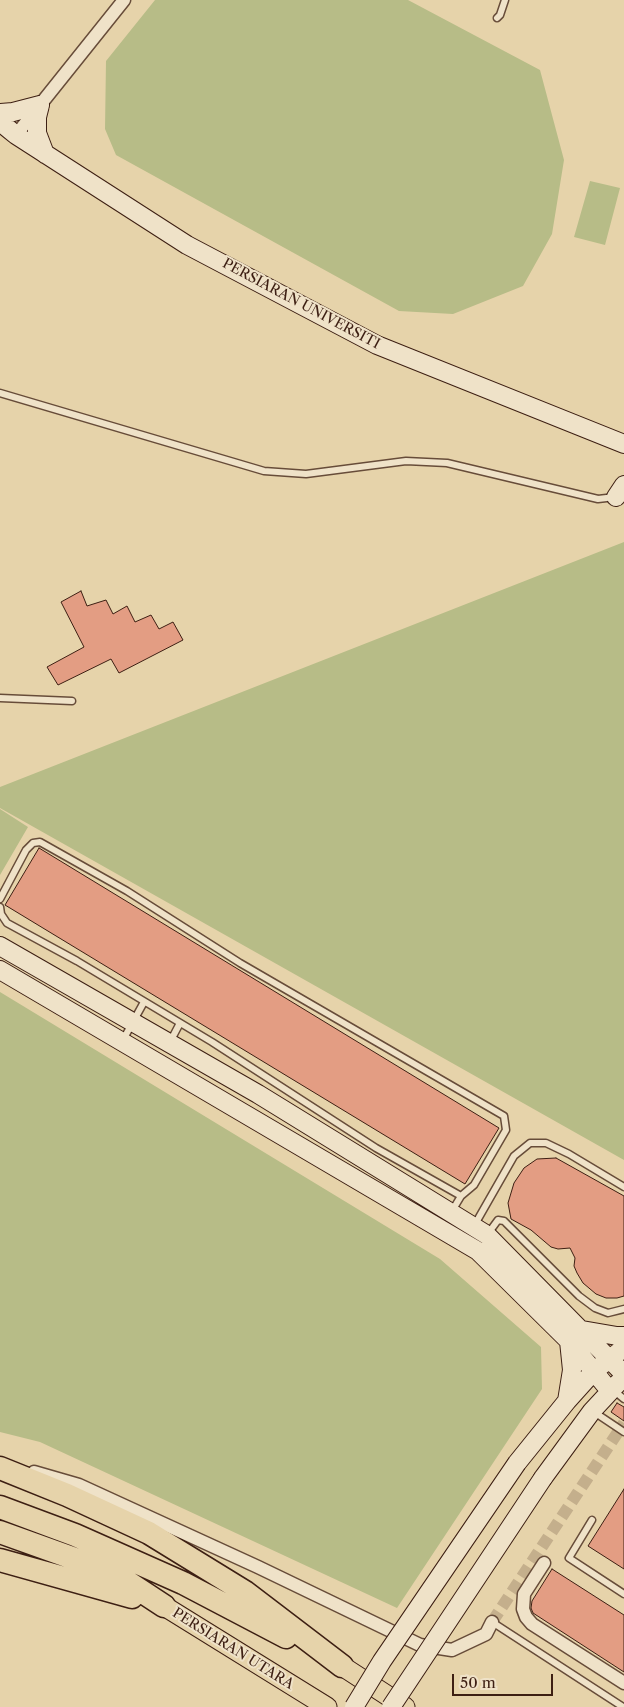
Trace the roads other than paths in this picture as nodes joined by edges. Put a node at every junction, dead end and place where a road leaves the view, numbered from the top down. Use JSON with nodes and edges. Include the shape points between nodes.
{"nodes":[{"id":1,"x":124,"y":0,"type":"edge"},
{"id":2,"x":505,"y":0,"type":"edge"},
{"id":3,"x":497,"y":18,"type":"dead end"},
{"id":4,"x":40,"y":105,"type":"junction"},
{"id":5,"x":0,"y":112,"type":"edge"},
{"id":6,"x":0,"y":122,"type":"edge"},
{"id":7,"x":16,"y":135,"type":"junction"},
{"id":8,"x":45,"y":154,"type":"junction"},
{"id":9,"x":0,"y":393,"type":"edge"},
{"id":10,"x":624,"y":445,"type":"edge"},
{"id":11,"x":621,"y":492,"type":"edge"},
{"id":12,"x":0,"y":698,"type":"edge"},
{"id":13,"x":72,"y":701,"type":"dead end"},
{"id":14,"x":0,"y":899,"type":"edge"},
{"id":15,"x":0,"y":907,"type":"edge"},
{"id":16,"x":0,"y":946,"type":"edge"},
{"id":17,"x":0,"y":970,"type":"edge"},
{"id":18,"x":144,"y":1002,"type":"junction"},
{"id":19,"x":133,"y":1022,"type":"junction"},
{"id":20,"x":180,"y":1023,"type":"junction"},
{"id":21,"x":122,"y":1042,"type":"junction"},
{"id":22,"x":169,"y":1043,"type":"junction"},
{"id":23,"x":624,"y":1187,"type":"edge"},
{"id":24,"x":461,"y":1196,"type":"junction"},
{"id":25,"x":451,"y":1213,"type":"junction"},
{"id":26,"x":481,"y":1231,"type":"junction"},
{"id":27,"x":472,"y":1247,"type":"junction"},
{"id":28,"x":624,"y":1309,"type":"edge"},
{"id":29,"x":576,"y":1335,"type":"junction"},
{"id":30,"x":624,"y":1336,"type":"edge"},
{"id":31,"x":617,"y":1353,"type":"edge"},
{"id":32,"x":594,"y":1372,"type":"junction"},
{"id":33,"x":619,"y":1386,"type":"edge"},
{"id":34,"x":567,"y":1401,"type":"junction"},
{"id":35,"x":592,"y":1411,"type":"junction"},
{"id":36,"x":624,"y":1432,"type":"edge"},
{"id":37,"x":2,"y":1469,"type":"edge"},
{"id":38,"x":0,"y":1508,"type":"edge"},
{"id":39,"x":592,"y":1520,"type":"dead end"},
{"id":40,"x":0,"y":1532,"type":"edge"},
{"id":41,"x":0,"y":1560,"type":"edge"},
{"id":42,"x":544,"y":1563,"type":"dead end"},
{"id":43,"x":624,"y":1594,"type":"edge"},
{"id":44,"x":164,"y":1606,"type":"junction"},
{"id":45,"x":492,"y":1622,"type":"joint"},
{"id":46,"x":342,"y":1666,"type":"junction"},
{"id":47,"x":624,"y":1684,"type":"edge"},
{"id":48,"x":327,"y":1707,"type":"edge"},
{"id":49,"x":354,"y":1707,"type":"edge"},
{"id":50,"x":391,"y":1707,"type":"edge"},
{"id":51,"x":405,"y":1707,"type":"edge"},
{"id":52,"x":623,"y":1707,"type":"edge"}],
"edges":[{"from":1,"to":4,"type":"street"},
{"from":2,"to":3,"type":"lane"},
{"from":4,"to":5,"type":"street"},
{"from":4,"to":7,"type":"street"},
{"from":4,"to":8,"type":"street","via":[[38,133]]},
{"from":6,"to":7,"type":"street","name":"PERSIARAN UNIVERSITI"},
{"from":7,"to":8,"type":"street","name":"PERSIARAN UNIVERSITI"},
{"from":8,"to":10,"type":"street","name":"PERSIARAN UNIVERSITI","via":[[187,245],[377,345]]},
{"from":9,"to":11,"type":"lane","via":[[264,471],[306,474],[406,461],[447,463],[598,499]]},
{"from":12,"to":13,"type":"lane"},
{"from":14,"to":24,"type":"lane","via":[[26,850],[33,843],[40,842],[504,1116],[506,1130],[474,1185]]},
{"from":15,"to":18,"type":"lane","via":[[7,922]]},
{"from":16,"to":19,"type":"street"},
{"from":17,"to":21,"type":"street"},
{"from":18,"to":19,"type":"lane"},
{"from":18,"to":20,"type":"lane"},
{"from":19,"to":21,"type":"lane"},
{"from":19,"to":22,"type":"street"},
{"from":20,"to":22,"type":"lane"},
{"from":20,"to":24,"type":"lane","via":[[376,1148]]},
{"from":21,"to":27,"type":"street"},
{"from":22,"to":25,"type":"street"},
{"from":23,"to":26,"type":"lane","via":[[546,1143],[530,1143],[514,1156]]},
{"from":24,"to":25,"type":"lane"},
{"from":25,"to":26,"type":"street"},
{"from":26,"to":27,"type":"lane"},
{"from":26,"to":27,"type":"lane"},
{"from":26,"to":28,"type":"lane","via":[[498,1220],[504,1221],[595,1308],[608,1313]]},
{"from":26,"to":29,"type":"street"},
{"from":27,"to":29,"type":"street"},
{"from":29,"to":30,"type":"street"},
{"from":29,"to":31,"type":"street"},
{"from":29,"to":32,"type":"street"},
{"from":29,"to":34,"type":"street"},
{"from":31,"to":32,"type":"street"},
{"from":31,"to":33,"type":"street"},
{"from":32,"to":33,"type":"street"},
{"from":32,"to":34,"type":"street"},
{"from":33,"to":35,"type":"street"},
{"from":34,"to":49,"type":"street","bridge":true,"via":[[517,1463],[382,1660]]},
{"from":35,"to":36,"type":"lane"},
{"from":35,"to":50,"type":"street","bridge":true,"via":[[543,1478]]},
{"from":37,"to":45,"type":"street","via":[[37,1472],[79,1485],[258,1566],[420,1645],[452,1650],[486,1634]]},
{"from":37,"to":46,"type":"highway","via":[[149,1533],[244,1592]]},
{"from":38,"to":46,"type":"highway","via":[[75,1535],[183,1583]]},
{"from":39,"to":43,"type":"lane","via":[[569,1558]]},
{"from":40,"to":44,"type":"highway","via":[[92,1565],[129,1583]]},
{"from":41,"to":44,"type":"highway"},
{"from":42,"to":47,"type":"street","via":[[524,1594],[526,1618]]},
{"from":44,"to":48,"type":"main road","name":"PERSIARAN UTARA"},
{"from":45,"to":52,"type":"lane"},
{"from":46,"to":51,"type":"main road"}]}
